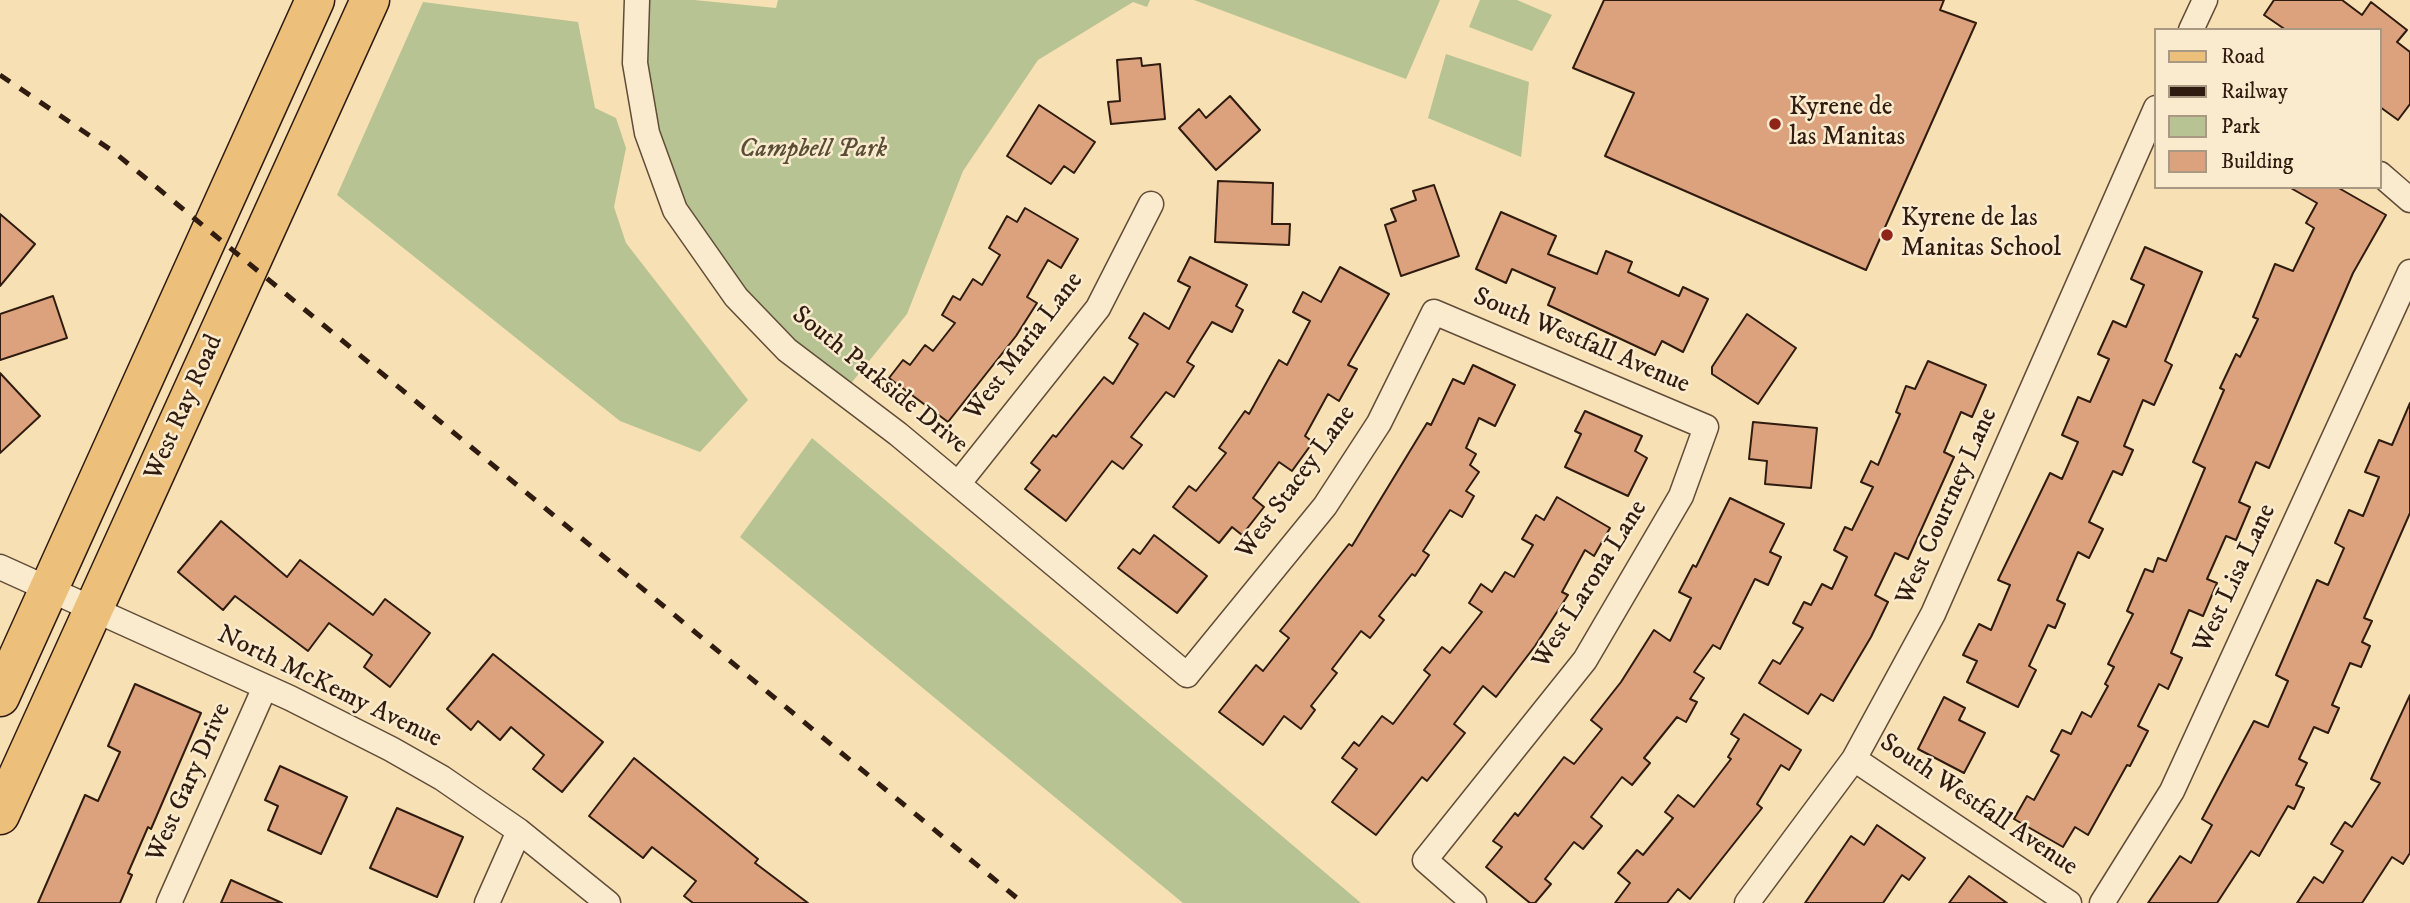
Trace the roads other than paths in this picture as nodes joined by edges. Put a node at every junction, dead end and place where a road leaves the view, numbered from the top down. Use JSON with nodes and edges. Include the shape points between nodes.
{"nodes":[{"id":1,"x":315,"y":0,"type":"edge"},
{"id":2,"x":370,"y":0,"type":"edge"},
{"id":3,"x":637,"y":0,"type":"edge"},
{"id":4,"x":2205,"y":0,"type":"edge"},
{"id":5,"x":2192,"y":28,"type":"edge"},
{"id":6,"x":2154,"y":113,"type":"edge"},
{"id":7,"x":2382,"y":176,"type":"edge"},
{"id":8,"x":2410,"y":201,"type":"edge"},
{"id":9,"x":1150,"y":204,"type":"dead end"},
{"id":10,"x":2410,"y":272,"type":"edge"},
{"id":11,"x":1434,"y":312,"type":"joint"},
{"id":12,"x":1706,"y":427,"type":"joint"},
{"id":13,"x":958,"y":484,"type":"junction"},
{"id":14,"x":0,"y":567,"type":"edge"},
{"id":15,"x":49,"y":588,"type":"junction"},
{"id":16,"x":93,"y":609,"type":"junction"},
{"id":17,"x":1187,"y":675,"type":"joint"},
{"id":18,"x":265,"y":687,"type":"junction"},
{"id":19,"x":0,"y":697,"type":"edge"},
{"id":20,"x":1854,"y":759,"type":"junction"},
{"id":21,"x":0,"y":815,"type":"edge"},
{"id":22,"x":519,"y":831,"type":"junction"},
{"id":23,"x":169,"y":903,"type":"edge"},
{"id":24,"x":487,"y":903,"type":"edge"},
{"id":25,"x":608,"y":903,"type":"edge"},
{"id":26,"x":1474,"y":903,"type":"edge"},
{"id":27,"x":1747,"y":903,"type":"edge"},
{"id":28,"x":2069,"y":903,"type":"edge"},
{"id":29,"x":2102,"y":903,"type":"edge"}],
"edges":[{"from":1,"to":15,"type":"main road","name":"West Ray Road"},
{"from":2,"to":16,"type":"main road","name":"West Ray Road"},
{"from":3,"to":13,"type":"street","name":"South Parkside Drive","via":[[635,63],[647,133],[675,210],[736,297],[787,350]]},
{"from":4,"to":5,"type":"street"},
{"from":6,"to":20,"type":"street","name":"West Courtney Lane","via":[[1933,614]]},
{"from":7,"to":8,"type":"street"},
{"from":9,"to":13,"type":"street","name":"West Maria Lane","via":[[1098,307]]},
{"from":10,"to":29,"type":"street","name":"West Lisa Lane","via":[[2172,791]]},
{"from":11,"to":12,"type":"street","name":"South Westfall Avenue"},
{"from":11,"to":17,"type":"street","name":"West Stacey Lane","via":[[1379,424],[1325,506]]},
{"from":12,"to":26,"type":"street","name":"West Larona Lane","via":[[1681,496],[1585,660],[1425,860]]},
{"from":13,"to":17,"type":"street","name":"South Parkside Drive"},
{"from":14,"to":15,"type":"street","name":"North McKemy Avenue"},
{"from":15,"to":16,"type":"street","name":"North McKemy Avenue"},
{"from":15,"to":19,"type":"main road","name":"West Ray Road"},
{"from":16,"to":18,"type":"street","name":"North McKemy Avenue"},
{"from":16,"to":21,"type":"main road","name":"West Ray Road"},
{"from":18,"to":22,"type":"street","name":"North McKemy Avenue","via":[[412,760]]},
{"from":18,"to":23,"type":"street","name":"West Gary Drive"},
{"from":20,"to":27,"type":"street","name":"West Courtney Lane"},
{"from":20,"to":28,"type":"street","name":"South Westfall Avenue"},
{"from":22,"to":24,"type":"street"},
{"from":22,"to":25,"type":"street","name":"North McKemy Avenue"}]}
